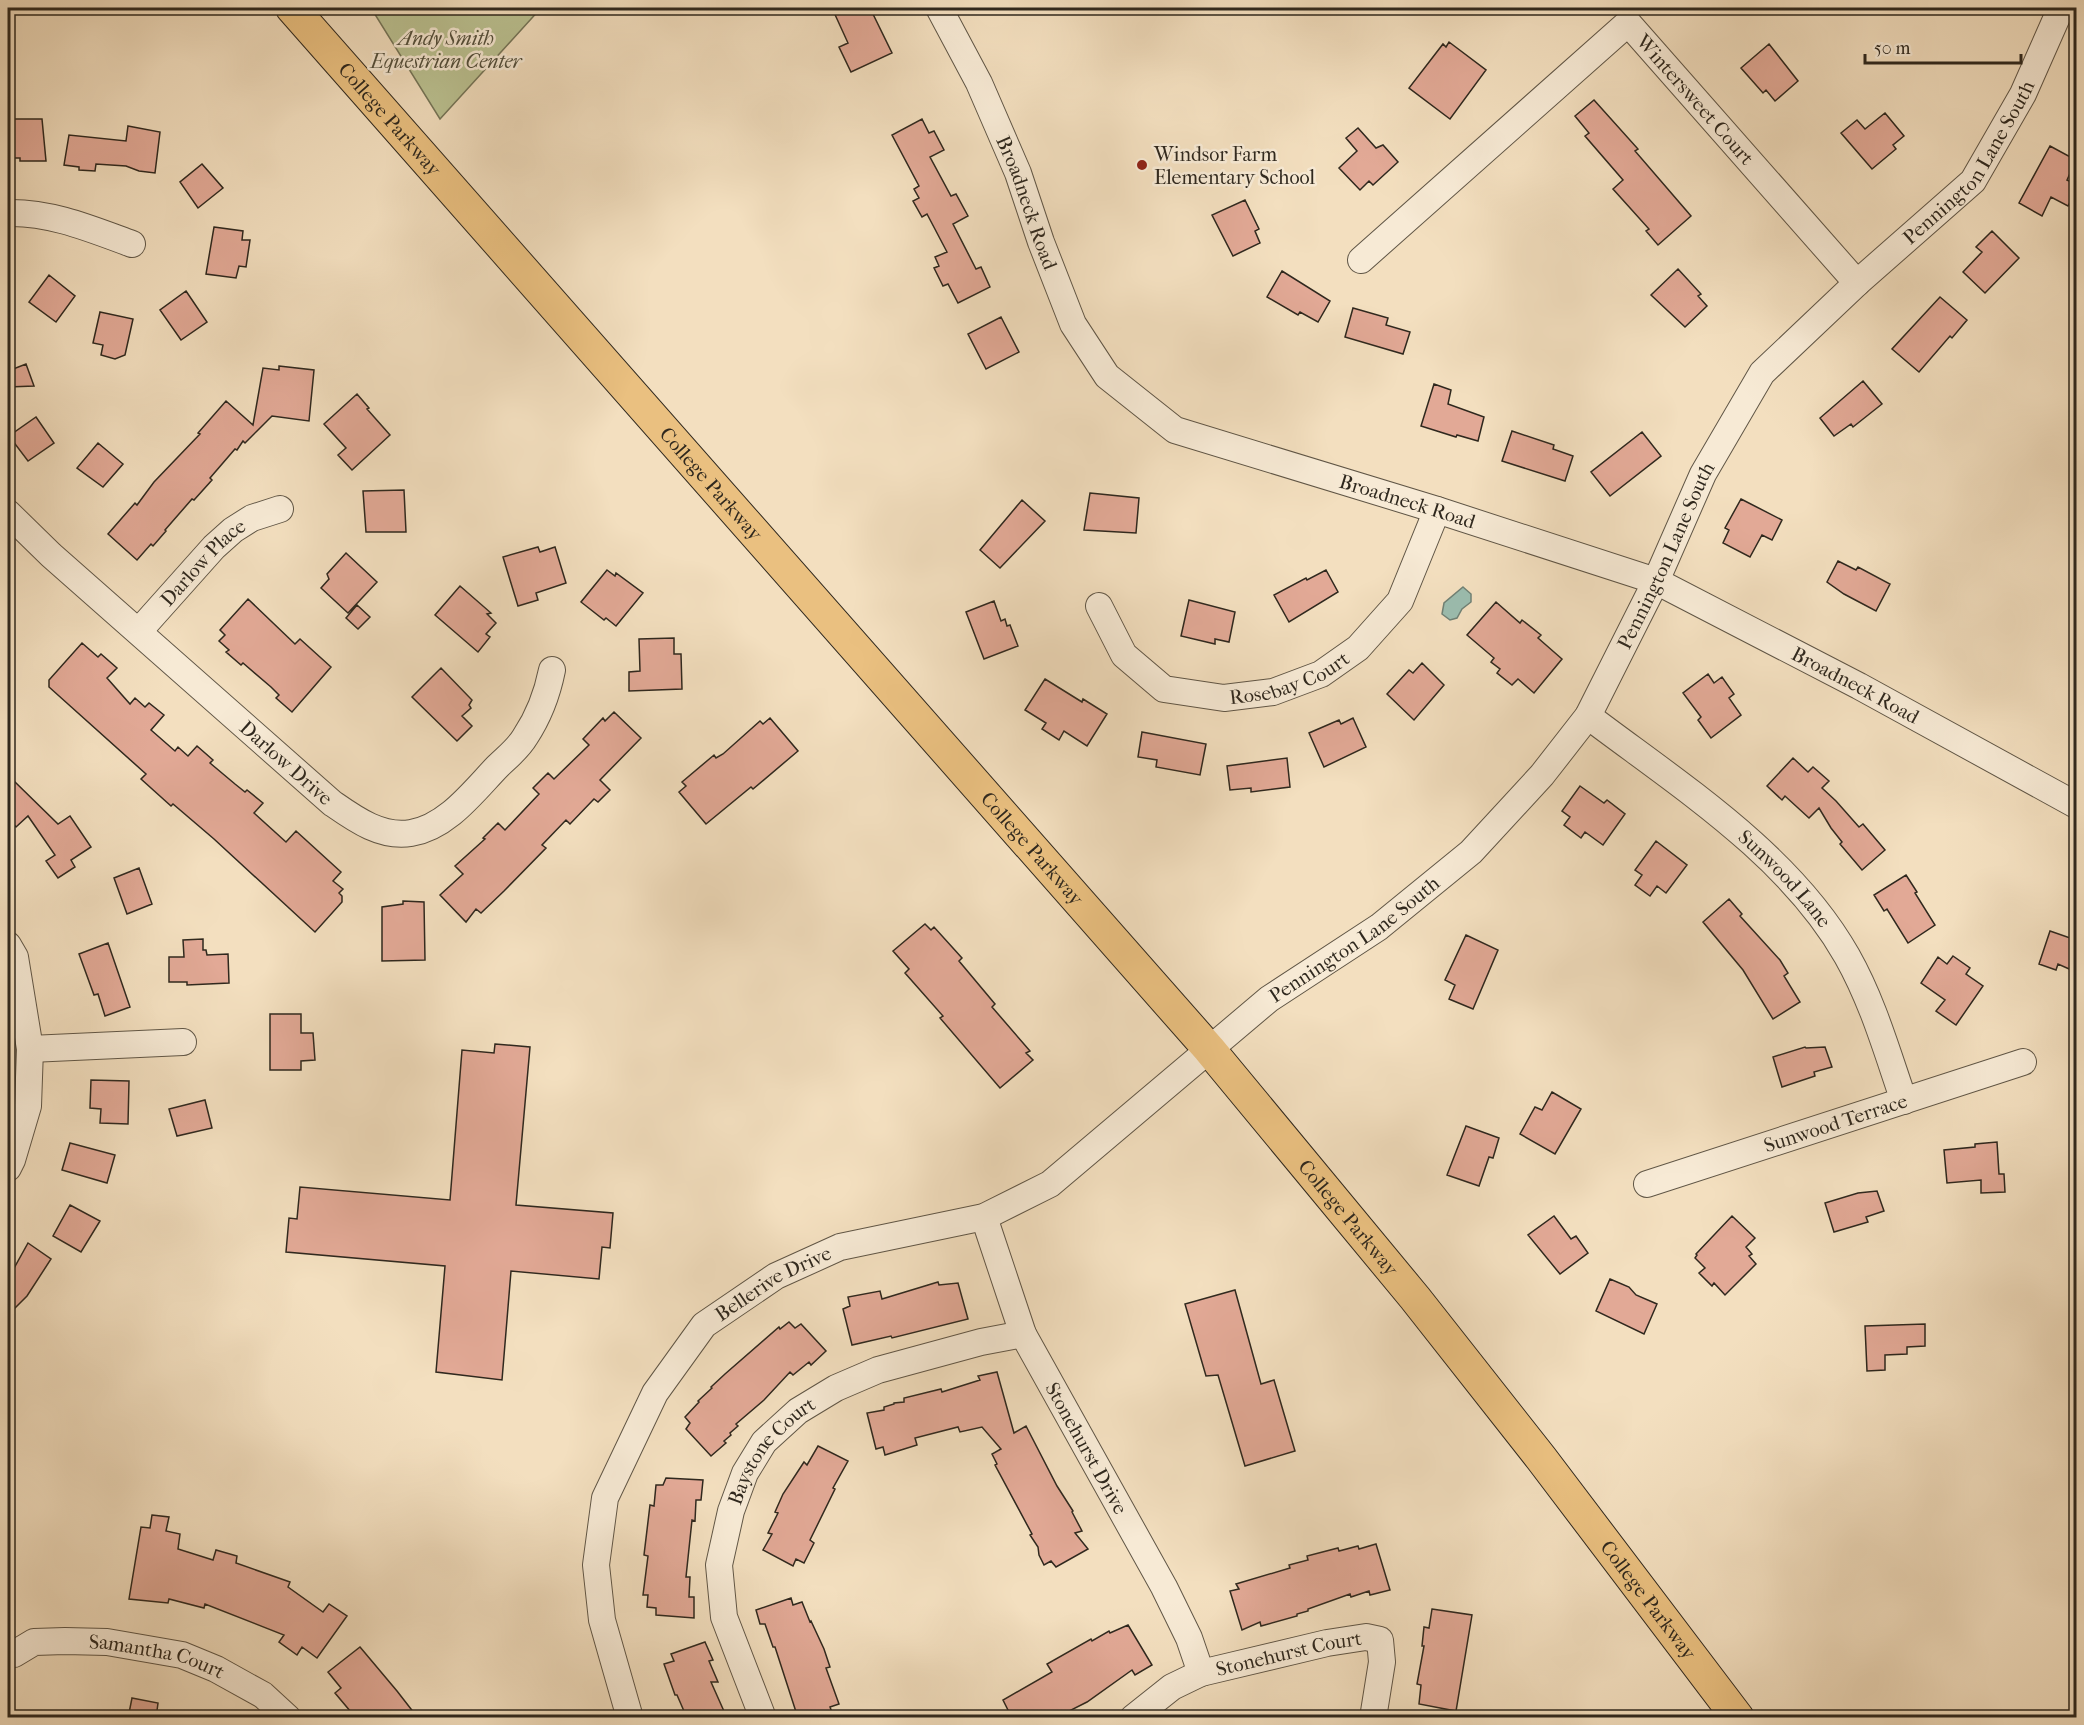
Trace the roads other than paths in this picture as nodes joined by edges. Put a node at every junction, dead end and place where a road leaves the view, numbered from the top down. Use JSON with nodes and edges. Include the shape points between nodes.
{"nodes":[{"id":1,"x":292,"y":8,"type":"edge"},
{"id":2,"x":939,"y":8,"type":"edge"},
{"id":3,"x":2061,"y":8,"type":"edge"},
{"id":4,"x":8,"y":213,"type":"edge"},
{"id":5,"x":132,"y":244,"type":"dead end"},
{"id":6,"x":1361,"y":260,"type":"dead end"},
{"id":7,"x":1857,"y":283,"type":"junction"},
{"id":8,"x":280,"y":509,"type":"dead end"},
{"id":9,"x":1437,"y":510,"type":"junction"},
{"id":10,"x":8,"y":513,"type":"edge"},
{"id":11,"x":1656,"y":581,"type":"junction"},
{"id":12,"x":1099,"y":606,"type":"dead end"},
{"id":13,"x":139,"y":631,"type":"junction"},
{"id":14,"x":552,"y":670,"type":"dead end"},
{"id":15,"x":1588,"y":716,"type":"junction"},
{"id":16,"x":2076,"y":805,"type":"edge"},
{"id":17,"x":8,"y":945,"type":"edge"},
{"id":18,"x":183,"y":1042,"type":"dead end"},
{"id":19,"x":30,"y":1049,"type":"junction"},
{"id":20,"x":1209,"y":1049,"type":"junction"},
{"id":21,"x":2023,"y":1062,"type":"dead end"},
{"id":22,"x":1904,"y":1101,"type":"junction"},
{"id":23,"x":8,"y":1168,"type":"edge"},
{"id":24,"x":1647,"y":1184,"type":"dead end"},
{"id":25,"x":984,"y":1216,"type":"junction"},
{"id":26,"x":1023,"y":1334,"type":"junction"},
{"id":27,"x":14,"y":1653,"type":"dead end"},
{"id":28,"x":1201,"y":1672,"type":"junction"},
{"id":29,"x":288,"y":1718,"type":"edge"},
{"id":30,"x":630,"y":1718,"type":"edge"},
{"id":31,"x":763,"y":1718,"type":"edge"},
{"id":32,"x":1133,"y":1718,"type":"edge"},
{"id":33,"x":1373,"y":1718,"type":"edge"},
{"id":34,"x":1738,"y":1718,"type":"edge"}],
"edges":[{"from":1,"to":20,"type":"main road","name":"College Parkway"},
{"from":2,"to":9,"type":"street","name":"Broadneck Road","via":[[979,82],[1018,172],[1073,324],[1107,376],[1175,430]]},
{"from":3,"to":7,"type":"street","name":"Pennington Lane South","via":[[2023,94],[1973,181]]},
{"from":4,"to":5,"type":"street","via":[[63,220]]},
{"from":6,"to":7,"type":"street","name":"Wintersweet Court","via":[[1628,23]]},
{"from":7,"to":11,"type":"street","name":"Pennington Lane South","via":[[1762,373],[1703,474]]},
{"from":8,"to":13,"type":"street","name":"Darlow Place","via":[[252,518],[233,530]]},
{"from":9,"to":11,"type":"street","name":"Broadneck Road"},
{"from":9,"to":12,"type":"street","name":"Rosebay Court","via":[[1400,601],[1358,648],[1321,674],[1274,692],[1224,698],[1164,689],[1124,655]]},
{"from":10,"to":13,"type":"street","name":"Darlow Drive"},
{"from":11,"to":15,"type":"street","name":"Pennington Lane South"},
{"from":11,"to":16,"type":"street","name":"Broadneck Road"},
{"from":13,"to":14,"type":"street","name":"Darlow Drive","via":[[332,803],[356,820],[392,833],[411,833],[434,825],[524,740],[538,717]]},
{"from":15,"to":20,"type":"street","name":"Pennington Lane South","via":[[1542,776],[1471,852],[1379,927],[1269,999]]},
{"from":15,"to":22,"type":"street","name":"Sunwood Lane","via":[[1748,839],[1815,907],[1847,956],[1874,1011]]},
{"from":17,"to":19,"type":"street","via":[[15,957]]},
{"from":18,"to":19,"type":"street"},
{"from":19,"to":23,"type":"street","via":[[28,1106]]},
{"from":20,"to":25,"type":"street","name":"Bellerive Drive","via":[[1050,1184]]},
{"from":20,"to":34,"type":"main road","name":"College Parkway","via":[[1423,1307]]},
{"from":21,"to":22,"type":"street","name":"Sunwood Terrace"},
{"from":22,"to":24,"type":"street","name":"Sunwood Terrace"},
{"from":25,"to":26,"type":"street","name":"Stonehurst Drive"},
{"from":25,"to":30,"type":"street","name":"Bellerive Drive","via":[[840,1247],[776,1276],[704,1325],[655,1393],[604,1498],[596,1565],[603,1620]]},
{"from":26,"to":28,"type":"street","name":"Stonehurst Drive","via":[[1164,1587]]},
{"from":26,"to":31,"type":"street","name":"Baystone Court","via":[[878,1370],[836,1388],[798,1411],[764,1442],[745,1473],[731,1511],[719,1565],[724,1617]]},
{"from":27,"to":29,"type":"street","name":"Samantha Court","via":[[34,1642],[65,1641],[107,1642],[182,1655],[262,1695]]},
{"from":28,"to":32,"type":"street","name":"Stonehurst Court","via":[[1172,1687]]},
{"from":28,"to":33,"type":"street","name":"Stonehurst Court","via":[[1327,1643],[1366,1637],[1380,1640],[1382,1662]]}]}
